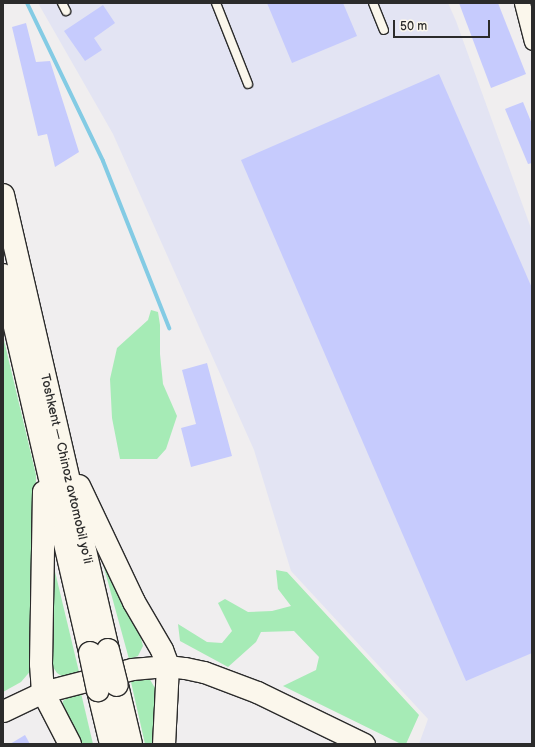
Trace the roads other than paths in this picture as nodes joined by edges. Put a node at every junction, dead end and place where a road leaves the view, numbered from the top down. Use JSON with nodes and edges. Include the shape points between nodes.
{"nodes":[{"id":1,"x":62,"y":3,"type":"edge"},
{"id":2,"x":216,"y":3,"type":"edge"},
{"id":3,"x":373,"y":3,"type":"edge"},
{"id":4,"x":522,"y":3,"type":"edge"},
{"id":5,"x":66,"y":11,"type":"dead end"},
{"id":6,"x":384,"y":30,"type":"dead end"},
{"id":7,"x":532,"y":42,"type":"edge"},
{"id":8,"x":248,"y":84,"type":"dead end"},
{"id":9,"x":3,"y":194,"type":"edge"},
{"id":10,"x":3,"y":275,"type":"edge"},
{"id":11,"x":6,"y":301,"type":"edge"},
{"id":12,"x":51,"y":444,"type":"junction"},
{"id":13,"x":165,"y":658,"type":"junction"},
{"id":14,"x":107,"y":687,"type":"junction"},
{"id":15,"x":43,"y":692,"type":"junction"},
{"id":16,"x":3,"y":711,"type":"edge"},
{"id":17,"x":70,"y":744,"type":"edge"},
{"id":18,"x":111,"y":744,"type":"edge"},
{"id":19,"x":131,"y":744,"type":"edge"},
{"id":20,"x":164,"y":744,"type":"edge"},
{"id":21,"x":364,"y":744,"type":"edge"}],
"edges":[{"from":1,"to":5,"type":"lane"},
{"from":2,"to":8,"type":"lane"},
{"from":3,"to":6,"type":"lane"},
{"from":4,"to":7,"type":"street"},
{"from":9,"to":12,"type":"highway","name":"Toshkent — Chinoz avtomobil yoʻli"},
{"from":10,"to":11,"type":"highway","name":"Toshkent — Chinoz avtomobil yoʻli"},
{"from":11,"to":12,"type":"highway","name":"Toshkent — Chinoz avtomobil yoʻli"},
{"from":12,"to":13,"type":"highway"},
{"from":12,"to":14,"type":"highway","name":"Toshkent — Chinoz avtomobil yoʻli","bridge":true},
{"from":12,"to":15,"type":"highway","via":[[42,556]]},
{"from":13,"to":15,"type":"main road"},
{"from":13,"to":20,"type":"highway"},
{"from":13,"to":21,"type":"main road","via":[[257,692]]},
{"from":14,"to":18,"type":"highway","name":"Toshkent — Chinoz avtomobil yoʻli"},
{"from":14,"to":19,"type":"highway","name":"Toshkent — Chinoz avtomobil yoʻli"},
{"from":15,"to":16,"type":"main road"},
{"from":15,"to":17,"type":"highway"}]}
